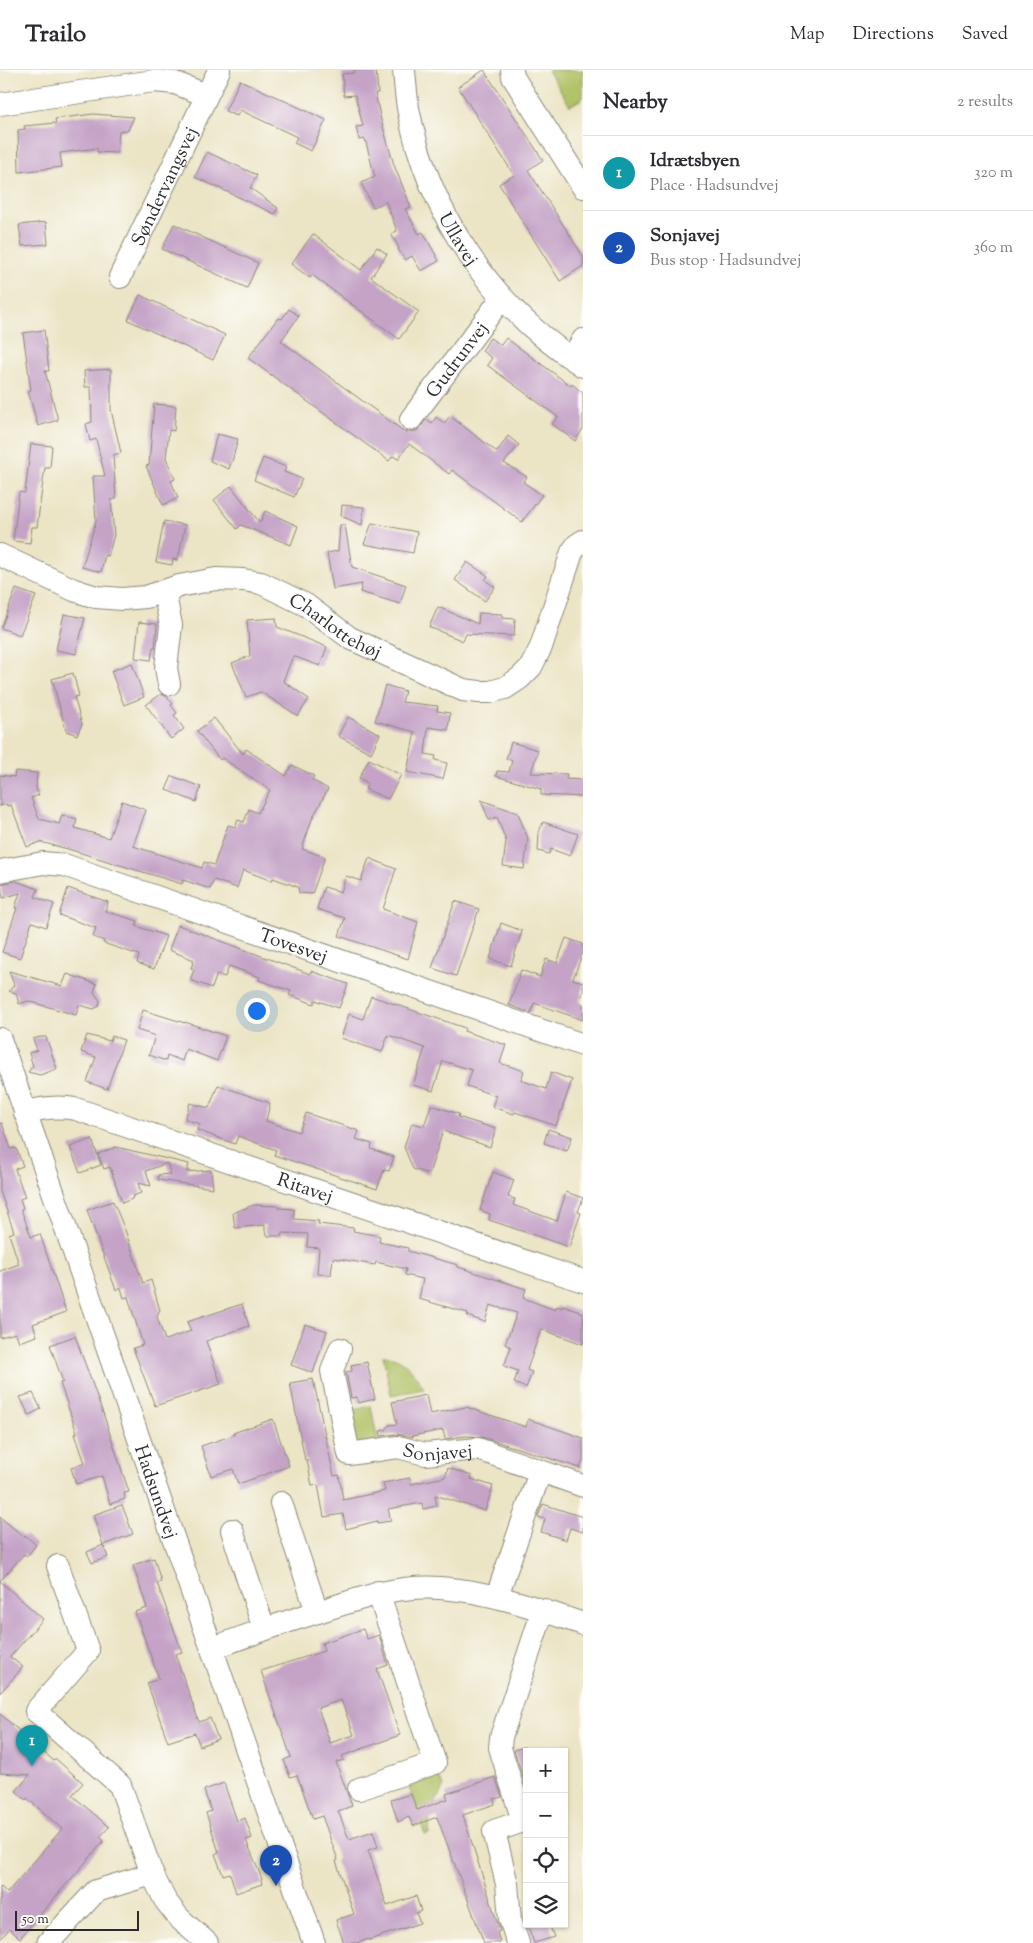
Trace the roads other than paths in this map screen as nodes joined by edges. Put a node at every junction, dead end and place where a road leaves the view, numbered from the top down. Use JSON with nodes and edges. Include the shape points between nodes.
{"nodes":[{"id":1,"x":219,"y":70,"type":"edge"},
{"id":2,"x":404,"y":70,"type":"edge"},
{"id":3,"x":512,"y":70,"type":"edge"},
{"id":4,"x":206,"y":95,"type":"junction"},
{"id":5,"x":0,"y":104,"type":"edge"},
{"id":6,"x":583,"y":187,"type":"edge"},
{"id":7,"x":120,"y":277,"type":"dead end"},
{"id":8,"x":502,"y":298,"type":"junction"},
{"id":9,"x":579,"y":355,"type":"edge"},
{"id":10,"x":411,"y":419,"type":"dead end"},
{"id":11,"x":583,"y":541,"type":"edge"},
{"id":12,"x":0,"y":555,"type":"edge"},
{"id":13,"x":164,"y":591,"type":"junction"},
{"id":14,"x":169,"y":684,"type":"dead end"},
{"id":15,"x":0,"y":871,"type":"edge"},
{"id":16,"x":0,"y":1039,"type":"edge"},
{"id":17,"x":583,"y":1045,"type":"edge"},
{"id":18,"x":25,"y":1113,"type":"junction"},
{"id":19,"x":583,"y":1281,"type":"edge"},
{"id":20,"x":340,"y":1349,"type":"dead end"},
{"id":21,"x":540,"y":1472,"type":"junction"},
{"id":22,"x":583,"y":1486,"type":"edge"},
{"id":23,"x":281,"y":1503,"type":"dead end"},
{"id":24,"x":232,"y":1530,"type":"dead end"},
{"id":25,"x":58,"y":1566,"type":"dead end"},
{"id":26,"x":378,"y":1592,"type":"junction"},
{"id":27,"x":497,"y":1596,"type":"junction"},
{"id":28,"x":543,"y":1610,"type":"junction"},
{"id":29,"x":317,"y":1612,"type":"junction"},
{"id":30,"x":583,"y":1624,"type":"edge"},
{"id":31,"x":264,"y":1630,"type":"junction"},
{"id":32,"x":213,"y":1648,"type":"junction"},
{"id":33,"x":359,"y":1789,"type":"dead end"},
{"id":34,"x":152,"y":1874,"type":"junction"},
{"id":35,"x":48,"y":1943,"type":"edge"},
{"id":36,"x":207,"y":1943,"type":"edge"},
{"id":37,"x":314,"y":1943,"type":"edge"},
{"id":38,"x":518,"y":1943,"type":"edge"}],
"edges":[{"from":1,"to":4,"type":"street","name":"Søndervangsvej"},
{"from":2,"to":8,"type":"street","name":"Ullavej","via":[[408,108],[418,148],[436,197],[464,248]]},
{"from":3,"to":6,"type":"street"},
{"from":4,"to":5,"type":"street","via":[[175,83],[154,81]]},
{"from":4,"to":7,"type":"street","name":"Søndervangsvej"},
{"from":8,"to":9,"type":"street","name":"Ullavej","via":[[538,333]]},
{"from":8,"to":10,"type":"street","name":"Gudrunvej"},
{"from":11,"to":13,"type":"street","name":"Charlottehøj","via":[[572,552],[541,647],[531,667],[505,688],[490,692],[463,690],[408,666],[350,638],[306,605],[261,584],[243,580],[198,581]]},
{"from":12,"to":13,"type":"street","name":"Charlottehøj","via":[[96,597],[122,600]]},
{"from":13,"to":14,"type":"street","via":[[171,625],[166,668]]},
{"from":15,"to":17,"type":"street","name":"Tovesvej","via":[[42,863],[64,865]]},
{"from":16,"to":18,"type":"street","name":"Hadsundvej"},
{"from":18,"to":19,"type":"street","name":"Ritavej","via":[[54,1106],[76,1109]]},
{"from":18,"to":32,"type":"street","name":"Hadsundvej"},
{"from":20,"to":21,"type":"street","name":"Sonjavej","via":[[332,1371],[349,1454],[398,1447],[425,1454],[478,1449]]},
{"from":21,"to":22,"type":"street","name":"Sonjavej"},
{"from":21,"to":27,"type":"street"},
{"from":23,"to":29,"type":"street"},
{"from":24,"to":31,"type":"street"},
{"from":25,"to":34,"type":"street","via":[[88,1651],[36,1711],[120,1785]]},
{"from":26,"to":27,"type":"street","via":[[437,1588]]},
{"from":26,"to":29,"type":"street"},
{"from":26,"to":33,"type":"street","via":[[436,1763]]},
{"from":27,"to":28,"type":"street"},
{"from":28,"to":30,"type":"street"},
{"from":28,"to":38,"type":"street","via":[[500,1748],[524,1821],[494,1831],[507,1884],[510,1919]]},
{"from":29,"to":31,"type":"street"},
{"from":31,"to":32,"type":"street"},
{"from":32,"to":37,"type":"street","name":"Hadsundvej"},
{"from":34,"to":35,"type":"street","via":[[96,1891]]},
{"from":34,"to":36,"type":"street","via":[[165,1900],[179,1918]]}]}
